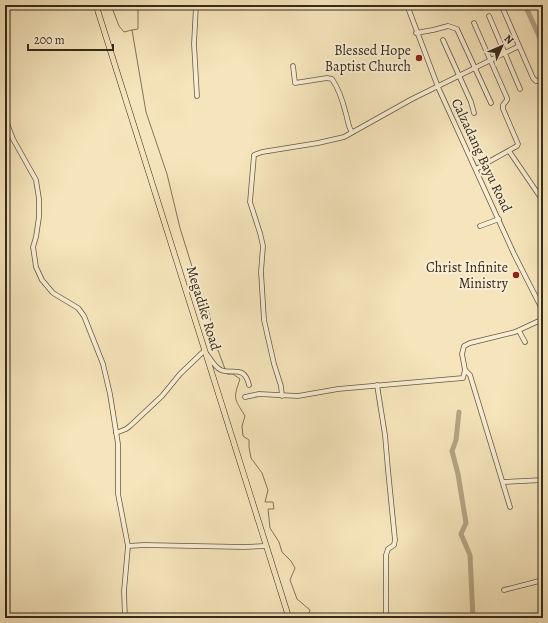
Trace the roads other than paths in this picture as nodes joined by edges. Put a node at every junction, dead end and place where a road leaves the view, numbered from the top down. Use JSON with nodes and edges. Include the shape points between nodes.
{"nodes":[{"id":1,"x":96,"y":5,"type":"edge"},
{"id":2,"x":196,"y":5,"type":"edge"},
{"id":3,"x":407,"y":5,"type":"edge"},
{"id":4,"x":503,"y":9,"type":"dead end"},
{"id":5,"x":489,"y":16,"type":"dead end"},
{"id":6,"x":474,"y":23,"type":"dead end"},
{"id":7,"x":416,"y":33,"type":"junction"},
{"id":8,"x":443,"y":40,"type":"dead end"},
{"id":9,"x":519,"y":46,"type":"junction"},
{"id":10,"x":506,"y":53,"type":"junction"},
{"id":11,"x":490,"y":61,"type":"junction"},
{"id":12,"x":293,"y":66,"type":"dead end"},
{"id":13,"x":475,"y":69,"type":"junction"},
{"id":14,"x":459,"y":76,"type":"junction"},
{"id":15,"x":543,"y":85,"type":"edge"},
{"id":16,"x":438,"y":87,"type":"junction"},
{"id":17,"x":520,"y":89,"type":"dead end"},
{"id":18,"x":197,"y":96,"type":"dead end"},
{"id":19,"x":491,"y":103,"type":"dead end"},
{"id":20,"x":474,"y":113,"type":"dead end"},
{"id":21,"x":5,"y":118,"type":"edge"},
{"id":22,"x":352,"y":132,"type":"junction"},
{"id":23,"x":509,"y":151,"type":"junction"},
{"id":24,"x":476,"y":169,"type":"junction"},
{"id":25,"x":543,"y":201,"type":"edge"},
{"id":26,"x":499,"y":219,"type":"junction"},
{"id":27,"x":480,"y":226,"type":"dead end"},
{"id":28,"x":543,"y":312,"type":"edge"},
{"id":29,"x":543,"y":319,"type":"edge"},
{"id":30,"x":519,"y":331,"type":"junction"},
{"id":31,"x":525,"y":342,"type":"dead end"},
{"id":32,"x":204,"y":351,"type":"junction"},
{"id":33,"x":465,"y":370,"type":"junction"},
{"id":34,"x":249,"y":385,"type":"dead end"},
{"id":35,"x":377,"y":385,"type":"junction"},
{"id":36,"x":282,"y":396,"type":"junction"},
{"id":37,"x":245,"y":397,"type":"dead end"},
{"id":38,"x":116,"y":433,"type":"junction"},
{"id":39,"x":543,"y":480,"type":"edge"},
{"id":40,"x":503,"y":482,"type":"junction"},
{"id":41,"x":510,"y":507,"type":"dead end"},
{"id":42,"x":128,"y":546,"type":"junction"},
{"id":43,"x":266,"y":546,"type":"junction"},
{"id":44,"x":543,"y":580,"type":"edge"},
{"id":45,"x":504,"y":590,"type":"dead end"},
{"id":46,"x":125,"y":618,"type":"edge"},
{"id":47,"x":288,"y":618,"type":"edge"},
{"id":48,"x":386,"y":618,"type":"edge"}],
"edges":[{"from":1,"to":32,"type":"main road","name":"Megadike Road"},
{"from":2,"to":18,"type":"street","via":[[194,46]]},
{"from":3,"to":7,"type":"street","name":"Calzadang Bayu Road"},
{"from":4,"to":9,"type":"street"},
{"from":5,"to":10,"type":"street"},
{"from":6,"to":11,"type":"street"},
{"from":7,"to":13,"type":"street","via":[[448,26],[457,29]]},
{"from":7,"to":16,"type":"street","name":"Calzadang Bayu Road"},
{"from":8,"to":14,"type":"street"},
{"from":9,"to":10,"type":"street"},
{"from":9,"to":15,"type":"street","via":[[534,80],[540,81]]},
{"from":10,"to":11,"type":"street"},
{"from":10,"to":17,"type":"street"},
{"from":11,"to":13,"type":"street"},
{"from":11,"to":23,"type":"street","via":[[507,98],[503,108],[518,144]]},
{"from":12,"to":22,"type":"street","via":[[295,83],[332,79]]},
{"from":13,"to":14,"type":"street"},
{"from":13,"to":19,"type":"street"},
{"from":14,"to":16,"type":"street"},
{"from":14,"to":20,"type":"street"},
{"from":16,"to":22,"type":"street"},
{"from":16,"to":24,"type":"street","name":"Calzadang Bayu Road"},
{"from":21,"to":38,"type":"street","via":[[13,139],[36,180],[39,217],[33,247],[36,267],[42,280],[53,293],[78,308],[88,324],[103,364]]},
{"from":22,"to":36,"type":"street","via":[[336,140],[254,155],[250,202],[263,246],[261,272],[264,320]]},
{"from":23,"to":24,"type":"street"},
{"from":23,"to":25,"type":"street"},
{"from":24,"to":26,"type":"street","name":"Calzadang Bayu Road"},
{"from":26,"to":27,"type":"street"},
{"from":26,"to":28,"type":"street","name":"Calzadang Bayu Road"},
{"from":29,"to":30,"type":"street"},
{"from":30,"to":31,"type":"street"},
{"from":30,"to":33,"type":"street","via":[[470,342],[464,346],[462,354]]},
{"from":32,"to":34,"type":"street","via":[[222,371],[241,372]]},
{"from":32,"to":38,"type":"street","via":[[130,426]]},
{"from":32,"to":43,"type":"main road","name":"Megadike Road"},
{"from":33,"to":35,"type":"street","via":[[463,378]]},
{"from":33,"to":40,"type":"street","via":[[470,375]]},
{"from":35,"to":36,"type":"street","via":[[300,396]]},
{"from":35,"to":48,"type":"street","via":[[385,435],[395,540],[386,555]]},
{"from":36,"to":37,"type":"street","via":[[259,394]]},
{"from":38,"to":42,"type":"street","via":[[118,494]]},
{"from":39,"to":40,"type":"street"},
{"from":40,"to":41,"type":"street"},
{"from":42,"to":43,"type":"street"},
{"from":42,"to":46,"type":"street","via":[[124,591]]},
{"from":43,"to":47,"type":"main road","name":"Megadike Road"},
{"from":44,"to":45,"type":"street"}]}
